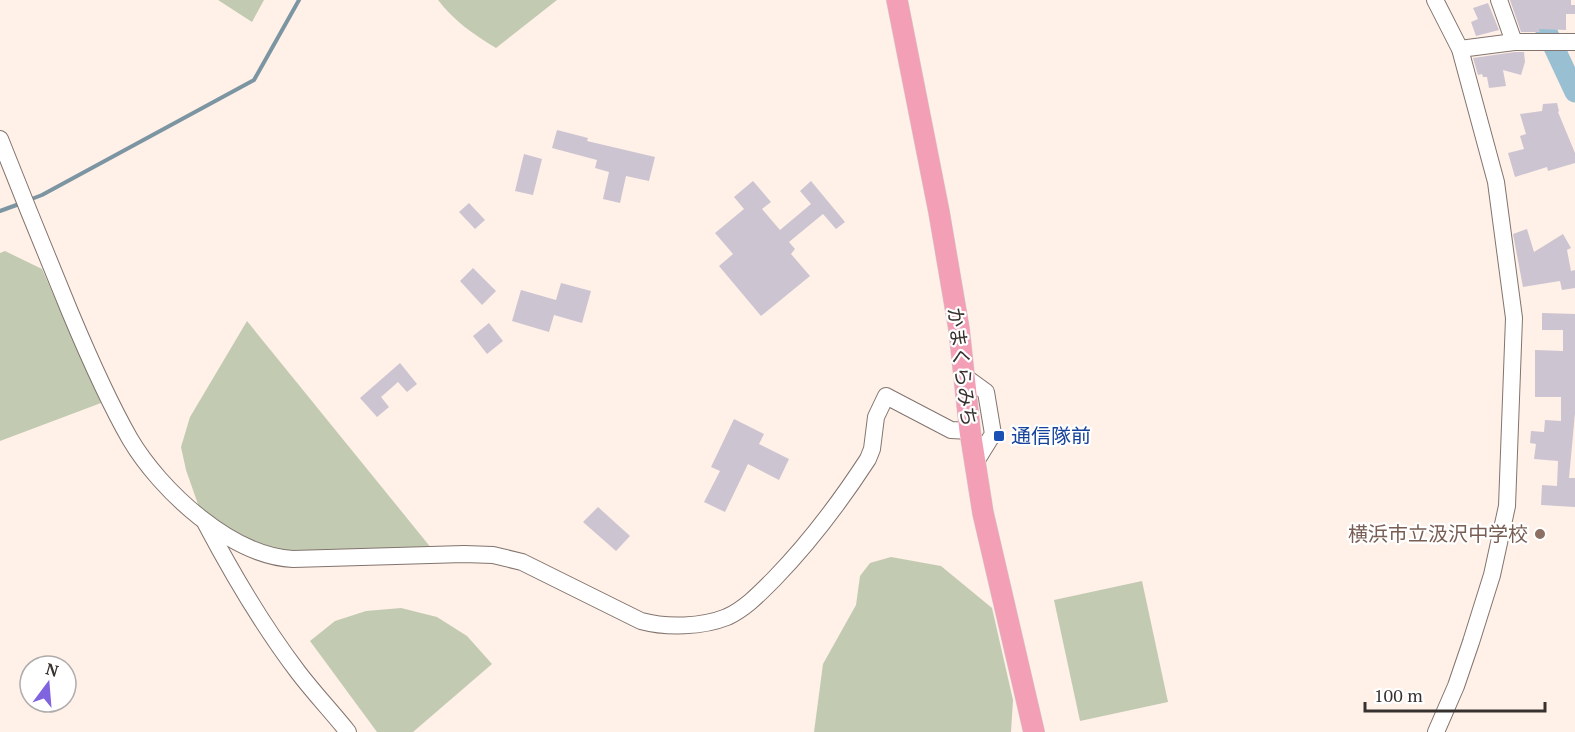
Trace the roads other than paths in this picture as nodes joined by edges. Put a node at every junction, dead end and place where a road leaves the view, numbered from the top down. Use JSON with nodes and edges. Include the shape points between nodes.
{"nodes":[{"id":1,"x":897,"y":0,"type":"edge"},
{"id":2,"x":1435,"y":0,"type":"edge"},
{"id":3,"x":1499,"y":0,"type":"edge"},
{"id":4,"x":1514,"y":42,"type":"junction"},
{"id":5,"x":1559,"y":43,"type":"edge"},
{"id":6,"x":1460,"y":49,"type":"junction"},
{"id":7,"x":0,"y":139,"type":"edge"},
{"id":8,"x":964,"y":376,"type":"junction"},
{"id":9,"x":970,"y":431,"type":"junction"},
{"id":10,"x":975,"y":463,"type":"junction"},
{"id":11,"x":206,"y":524,"type":"junction"},
{"id":12,"x":239,"y":542,"type":"junction"},
{"id":13,"x":226,"y":562,"type":"junction"},
{"id":14,"x":348,"y":732,"type":"edge"},
{"id":15,"x":1034,"y":732,"type":"edge"},
{"id":16,"x":1436,"y":732,"type":"edge"}],
"edges":[{"from":1,"to":8,"type":"main road","name":"かまくらみち","via":[[939,212]]},
{"from":2,"to":6,"type":"street"},
{"from":3,"to":4,"type":"street"},
{"from":4,"to":5,"type":"street"},
{"from":4,"to":6,"type":"street"},
{"from":6,"to":16,"type":"street","via":[[1496,182],[1514,318],[1507,506],[1492,575],[1471,642]]},
{"from":7,"to":11,"type":"street","via":[[87,352],[130,439],[159,477]]},
{"from":8,"to":9,"type":"main road","name":"かまくらみち"},
{"from":8,"to":10,"type":"street","via":[[986,392],[993,434]]},
{"from":9,"to":10,"type":"main road","name":"かまくらみち"},
{"from":9,"to":12,"type":"street","via":[[951,430],[886,396],[876,417],[868,459],[816,532],[743,608],[698,624],[641,621],[522,562],[493,555],[283,559]]},
{"from":10,"to":15,"type":"main road","name":"かまくらみち"},
{"from":11,"to":12,"type":"street"},
{"from":11,"to":13,"type":"street"},
{"from":12,"to":13,"type":"street","via":[[229,546]]},
{"from":13,"to":14,"type":"street","via":[[285,654]]}]}
